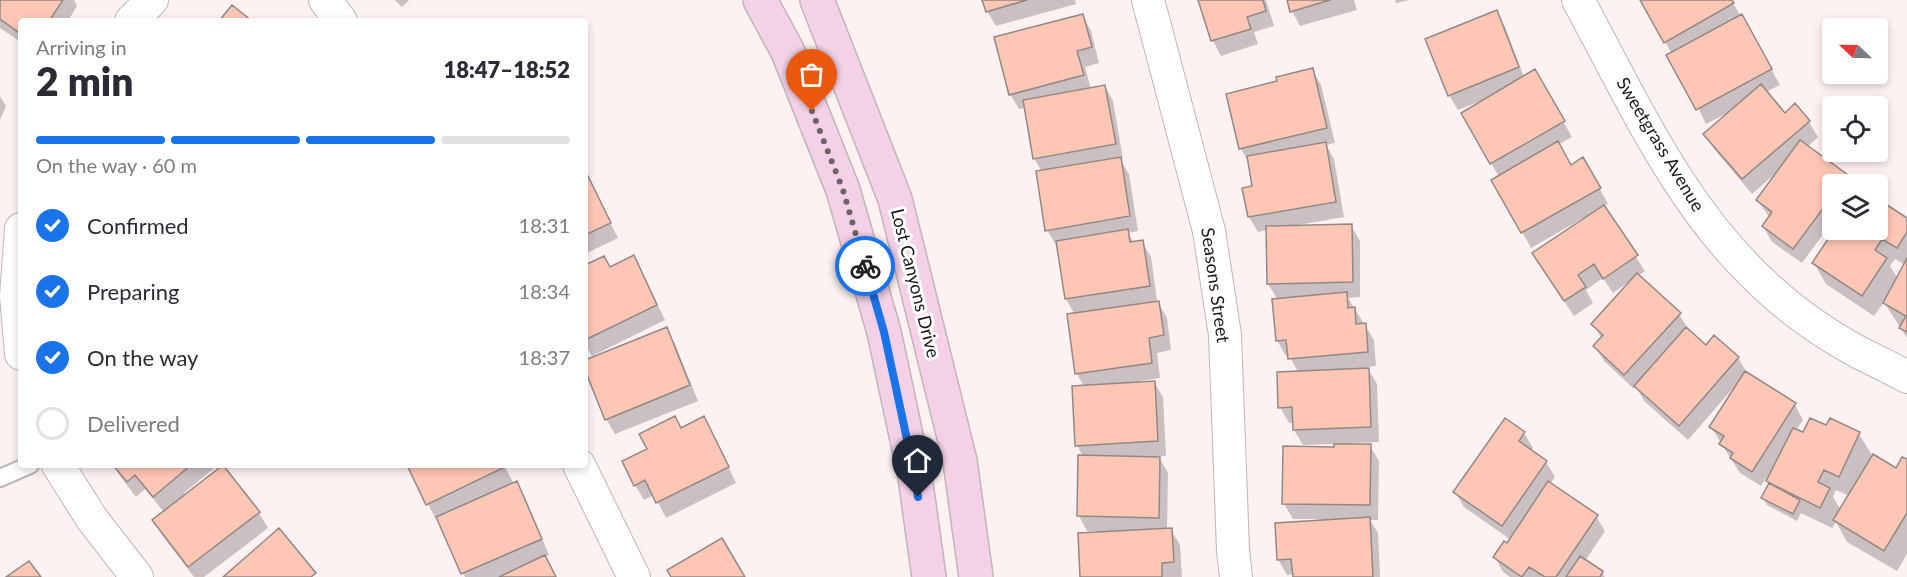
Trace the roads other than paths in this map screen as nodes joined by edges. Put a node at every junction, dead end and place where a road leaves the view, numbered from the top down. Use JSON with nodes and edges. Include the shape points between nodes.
{"nodes":[{"id":1,"x":152,"y":0,"type":"edge"},
{"id":2,"x":326,"y":0,"type":"edge"},
{"id":3,"x":760,"y":0,"type":"edge"},
{"id":4,"x":817,"y":0,"type":"edge"},
{"id":5,"x":1148,"y":0,"type":"edge"},
{"id":6,"x":1578,"y":0,"type":"edge"},
{"id":7,"x":134,"y":18,"type":"edge"},
{"id":8,"x":339,"y":18,"type":"edge"},
{"id":9,"x":18,"y":269,"type":"edge"},
{"id":10,"x":18,"y":319,"type":"edge"},
{"id":11,"x":1907,"y":377,"type":"edge"},
{"id":12,"x":22,"y":468,"type":"edge"},
{"id":13,"x":60,"y":468,"type":"edge"},
{"id":14,"x":580,"y":468,"type":"edge"},
{"id":15,"x":0,"y":477,"type":"edge"},
{"id":16,"x":137,"y":577,"type":"edge"},
{"id":17,"x":633,"y":577,"type":"edge"},
{"id":18,"x":929,"y":577,"type":"edge"},
{"id":19,"x":976,"y":577,"type":"edge"},
{"id":20,"x":1236,"y":577,"type":"edge"}],
"edges":[{"from":1,"to":7,"type":"street"},
{"from":2,"to":8,"type":"street"},
{"from":3,"to":18,"type":"street","via":[[788,52],[843,190],[884,332],[915,477]]},
{"from":4,"to":19,"type":"street","name":"Lost Canyons Drive","via":[[895,199],[960,461]]},
{"from":5,"to":20,"type":"street","name":"Seasons Street","via":[[1213,254],[1225,335]]},
{"from":6,"to":11,"type":"street","name":"Sweetgrass Avenue","via":[[1687,196],[1725,245],[1769,289],[1818,327]]},
{"from":9,"to":10,"type":"street"},
{"from":12,"to":15,"type":"lane"},
{"from":13,"to":16,"type":"street","via":[[92,519]]},
{"from":14,"to":17,"type":"street"}]}
